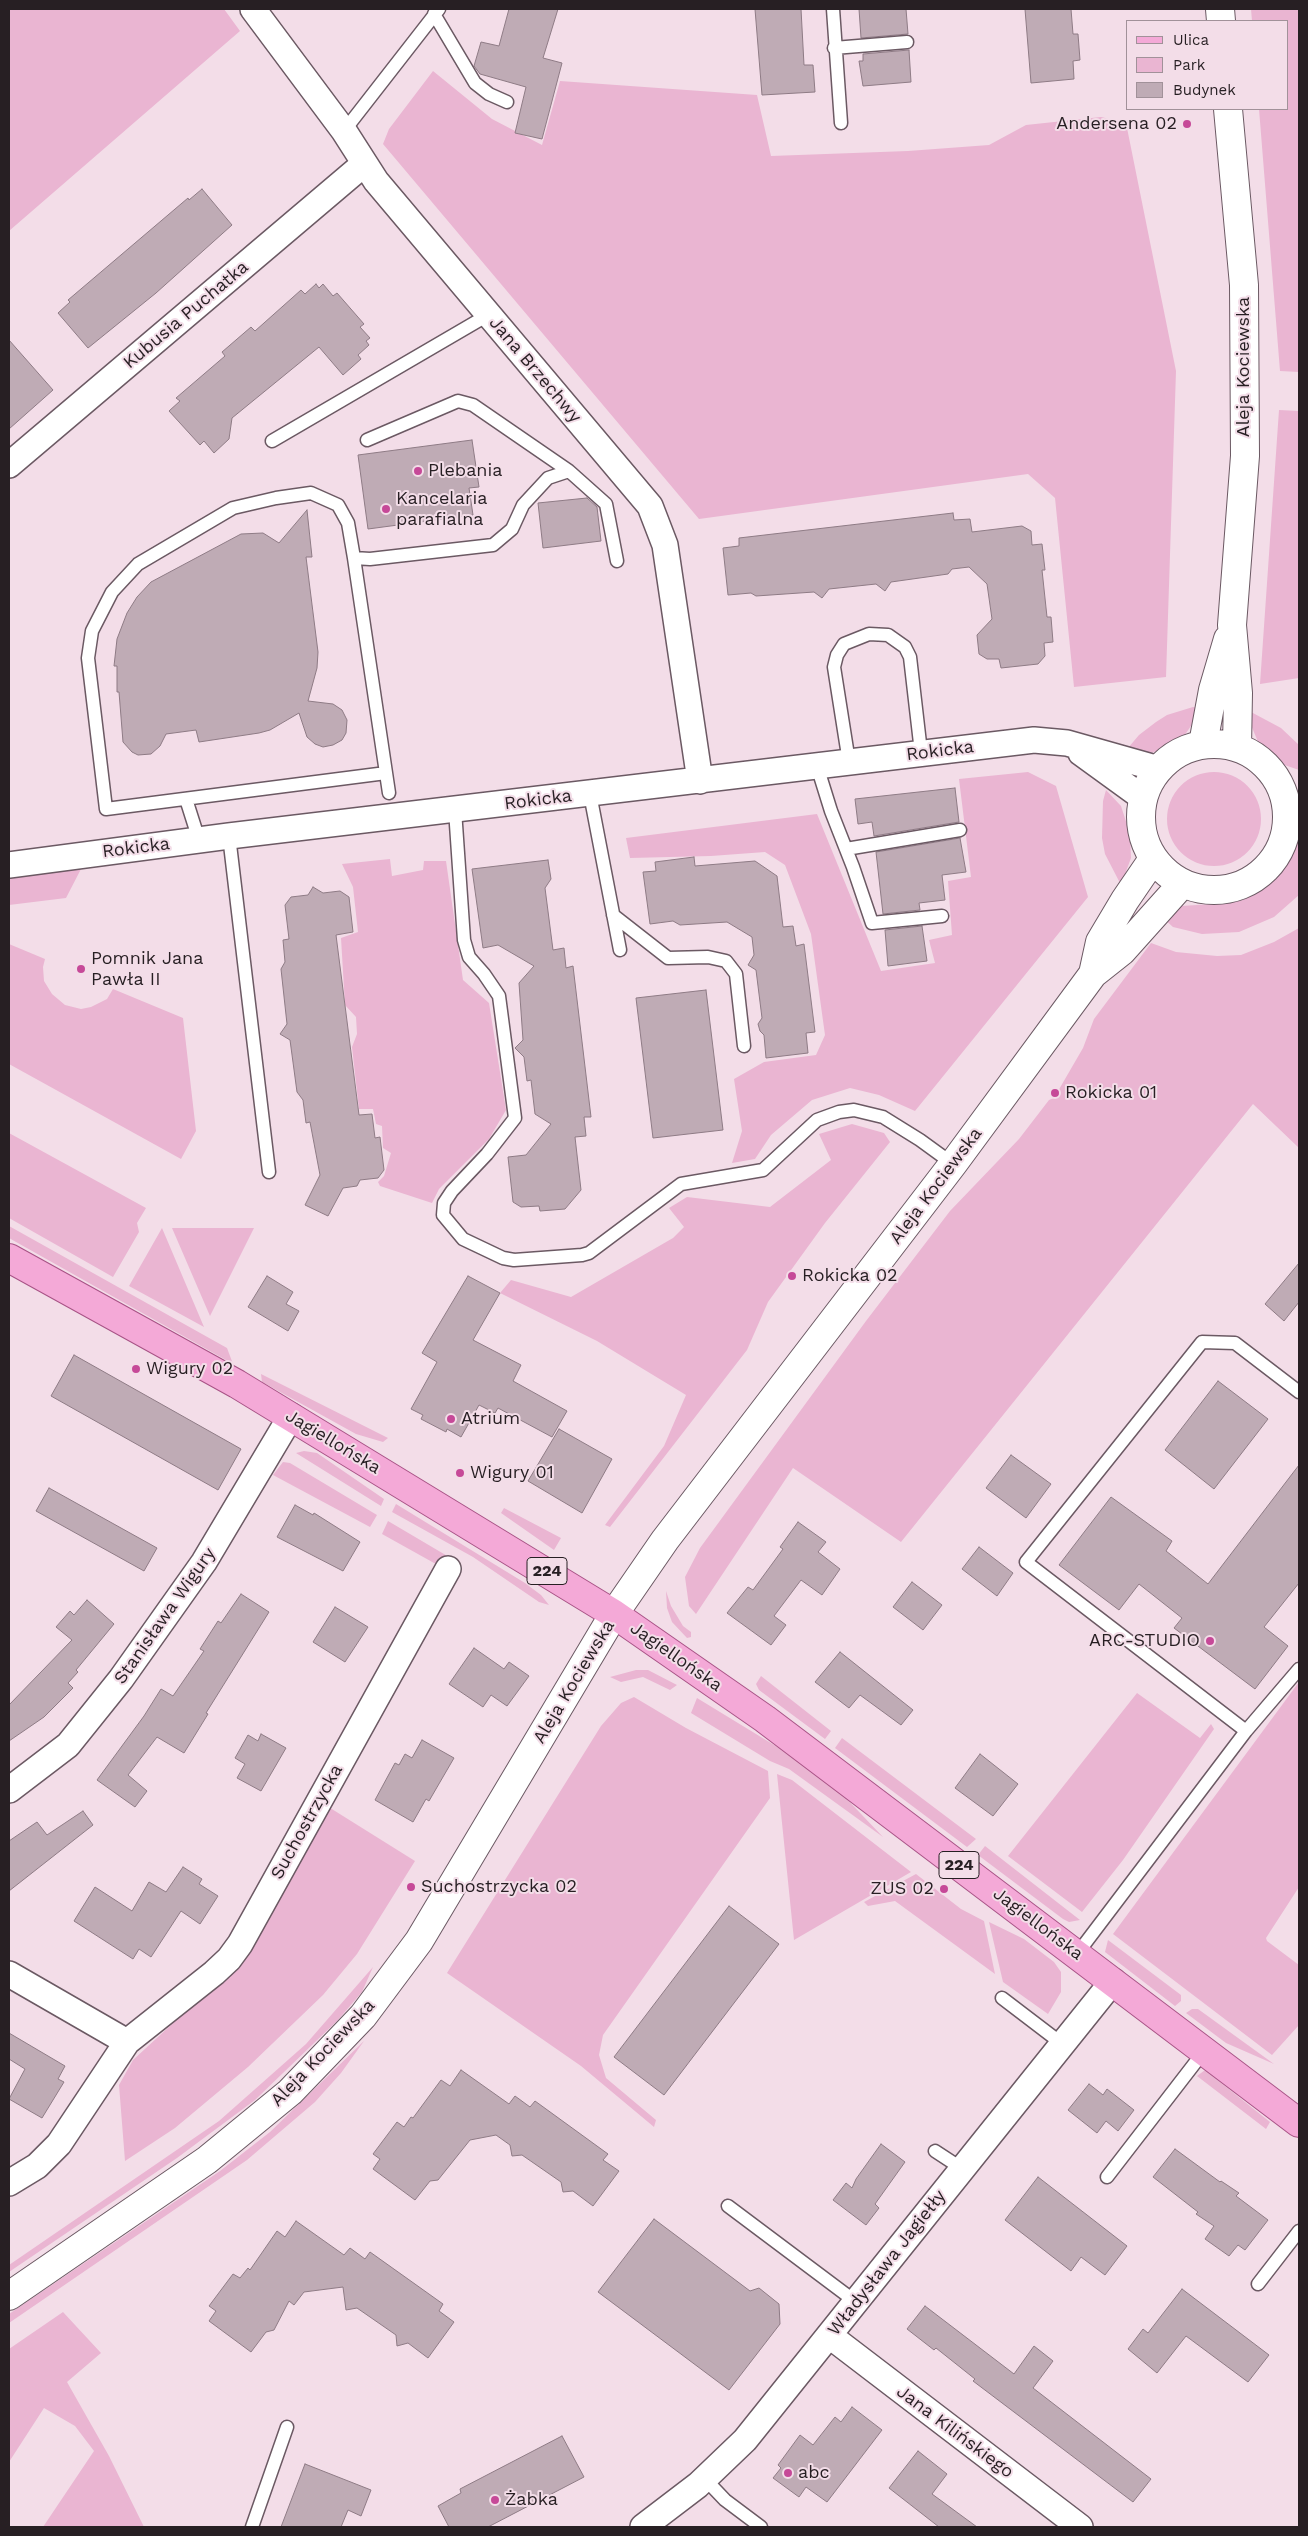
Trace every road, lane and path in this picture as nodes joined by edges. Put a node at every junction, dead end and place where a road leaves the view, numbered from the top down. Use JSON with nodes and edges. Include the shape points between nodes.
{"nodes":[{"id":1,"x":253,"y":9,"type":"edge"},
{"id":2,"x":832,"y":9,"type":"edge"},
{"id":3,"x":437,"y":12,"type":"edge"},
{"id":4,"x":906,"y":42,"type":"dead end"},
{"id":5,"x":834,"y":48,"type":"junction"},
{"id":6,"x":507,"y":102,"type":"dead end"},
{"id":7,"x":1228,"y":110,"type":"edge"},
{"id":8,"x":841,"y":123,"type":"dead end"},
{"id":9,"x":344,"y":132,"type":"junction"},
{"id":10,"x":364,"y":164,"type":"junction"},
{"id":11,"x":488,"y":315,"type":"junction"},
{"id":12,"x":367,"y":440,"type":"dead end"},
{"id":13,"x":272,"y":441,"type":"dead end"},
{"id":14,"x":9,"y":465,"type":"edge"},
{"id":15,"x":569,"y":471,"type":"junction"},
{"id":16,"x":354,"y":558,"type":"junction"},
{"id":17,"x":617,"y":561,"type":"dead end"},
{"id":18,"x":1232,"y":625,"type":"junction"},
{"id":19,"x":1067,"y":743,"type":"junction"},
{"id":20,"x":1203,"y":744,"type":"junction"},
{"id":21,"x":1237,"y":747,"type":"junction"},
{"id":22,"x":921,"y":752,"type":"junction"},
{"id":23,"x":849,"y":762,"type":"junction"},
{"id":24,"x":817,"y":766,"type":"junction"},
{"id":25,"x":1159,"y":769,"type":"junction"},
{"id":26,"x":386,"y":773,"type":"junction"},
{"id":27,"x":700,"y":781,"type":"junction"},
{"id":28,"x":1290,"y":783,"type":"edge"},
{"id":29,"x":389,"y":793,"type":"dead end"},
{"id":30,"x":590,"y":794,"type":"junction"},
{"id":31,"x":1143,"y":798,"type":"junction"},
{"id":32,"x":186,"y":799,"type":"junction"},
{"id":33,"x":455,"y":810,"type":"junction"},
{"id":34,"x":1294,"y":815,"type":"edge"},
{"id":35,"x":960,"y":830,"type":"dead end"},
{"id":36,"x":229,"y":836,"type":"junction"},
{"id":37,"x":199,"y":840,"type":"junction"},
{"id":38,"x":846,"y":849,"type":"junction"},
{"id":39,"x":1153,"y":859,"type":"junction"},
{"id":40,"x":9,"y":865,"type":"edge"},
{"id":41,"x":1182,"y":884,"type":"junction"},
{"id":42,"x":613,"y":915,"type":"junction"},
{"id":43,"x":942,"y":916,"type":"dead end"},
{"id":44,"x":620,"y":950,"type":"dead end"},
{"id":45,"x":1093,"y":974,"type":"junction"},
{"id":46,"x":744,"y":1046,"type":"dead end"},
{"id":47,"x":953,"y":1164,"type":"junction"},
{"id":48,"x":270,"y":1172,"type":"dead end"},
{"id":49,"x":9,"y":1258,"type":"edge"},
{"id":50,"x":1299,"y":1392,"type":"edge"},
{"id":51,"x":291,"y":1416,"type":"junction"},
{"id":52,"x":448,"y":1569,"type":"dead end"},
{"id":53,"x":614,"y":1614,"type":"junction"},
{"id":54,"x":1299,"y":1669,"type":"edge"},
{"id":55,"x":1246,"y":1731,"type":"junction"},
{"id":56,"x":9,"y":1790,"type":"edge"},
{"id":57,"x":1077,"y":1954,"type":"junction"},
{"id":58,"x":9,"y":1974,"type":"edge"},
{"id":59,"x":1113,"y":1981,"type":"junction"},
{"id":60,"x":1002,"y":1998,"type":"dead end"},
{"id":61,"x":127,"y":2042,"type":"junction"},
{"id":62,"x":1061,"y":2043,"type":"junction"},
{"id":63,"x":1205,"y":2050,"type":"junction"},
{"id":64,"x":1299,"y":2123,"type":"edge"},
{"id":65,"x":935,"y":2151,"type":"dead end"},
{"id":66,"x":961,"y":2168,"type":"junction"},
{"id":67,"x":1107,"y":2177,"type":"dead end"},
{"id":68,"x":9,"y":2183,"type":"edge"},
{"id":69,"x":728,"y":2206,"type":"dead end"},
{"id":70,"x":1299,"y":2232,"type":"edge"},
{"id":71,"x":1258,"y":2284,"type":"dead end"},
{"id":72,"x":9,"y":2296,"type":"edge"},
{"id":73,"x":856,"y":2302,"type":"junction"},
{"id":74,"x":830,"y":2336,"type":"junction"},
{"id":75,"x":288,"y":2427,"type":"dead end"},
{"id":76,"x":705,"y":2479,"type":"junction"},
{"id":77,"x":252,"y":2527,"type":"edge"},
{"id":78,"x":643,"y":2527,"type":"edge"},
{"id":79,"x":762,"y":2527,"type":"edge"},
{"id":80,"x":1080,"y":2527,"type":"edge"}],
"edges":[{"from":1,"to":9,"type":"street","name":"Jana Brzechwy"},
{"from":2,"to":5,"type":"lane"},
{"from":3,"to":6,"type":"lane","via":[[475,83],[488,94]]},
{"from":3,"to":9,"type":"lane"},
{"from":4,"to":5,"type":"lane"},
{"from":5,"to":8,"type":"lane"},
{"from":7,"to":18,"type":"street","name":"Aleja Kociewska","via":[[1244,285],[1245,456]]},
{"from":9,"to":10,"type":"street","name":"Jana Brzechwy"},
{"from":10,"to":11,"type":"street","name":"Jana Brzechwy"},
{"from":10,"to":14,"type":"street","name":"Kubusia Puchatka"},
{"from":11,"to":13,"type":"lane"},
{"from":11,"to":27,"type":"street","name":"Jana Brzechwy","via":[[650,506],[660,528],[666,554]]},
{"from":12,"to":15,"type":"lane","via":[[458,401],[473,405]]},
{"from":15,"to":16,"type":"lane","via":[[548,478],[523,505],[512,528],[493,545]]},
{"from":15,"to":17,"type":"lane","via":[[606,504]]},
{"from":16,"to":26,"type":"lane"},
{"from":16,"to":32,"type":"lane","via":[[348,522],[338,505],[311,494],[276,498],[233,508],[170,544],[138,564],[112,592],[92,632],[88,658],[106,810]]},
{"from":18,"to":20,"type":"street","name":"Aleja Kociewska","via":[[1213,690]]},
{"from":18,"to":21,"type":"street","name":"Aleja Kociewska","via":[[1238,693]]},
{"from":19,"to":22,"type":"street","name":"Rokicka","via":[[1034,740]]},
{"from":19,"to":25,"type":"street","name":"Rokicka"},
{"from":19,"to":31,"type":"street"},
{"from":20,"to":21,"type":"street"},
{"from":20,"to":25,"type":"street","via":[[1171,757]]},
{"from":21,"to":28,"type":"street"},
{"from":22,"to":23,"type":"street","name":"Rokicka"},
{"from":22,"to":23,"type":"lane","via":[[910,657],[905,647],[888,635],[869,634],[844,644],[834,667]]},
{"from":23,"to":24,"type":"street","name":"Rokicka"},
{"from":24,"to":27,"type":"street","name":"Rokicka"},
{"from":24,"to":38,"type":"lane"},
{"from":25,"to":31,"type":"street"},
{"from":26,"to":29,"type":"lane"},
{"from":26,"to":32,"type":"lane"},
{"from":27,"to":30,"type":"street","name":"Rokicka"},
{"from":28,"to":34,"type":"street","via":[[1286,801]]},
{"from":30,"to":33,"type":"street","name":"Rokicka"},
{"from":30,"to":42,"type":"lane"},
{"from":31,"to":39,"type":"street","via":[[1140,819],[1144,840]]},
{"from":32,"to":37,"type":"lane"},
{"from":33,"to":36,"type":"street","name":"Rokicka"},
{"from":33,"to":47,"type":"lane","via":[[464,940],[469,957],[499,996],[515,1118],[444,1203],[443,1215],[463,1239],[514,1260],[582,1256],[681,1184],[763,1170],[817,1120],[839,1112],[854,1110],[883,1117]]},
{"from":34,"to":41,"type":"street","via":[[1272,864],[1254,880],[1231,889],[1206,891]]},
{"from":35,"to":38,"type":"lane"},
{"from":36,"to":37,"type":"street","name":"Rokicka"},
{"from":36,"to":48,"type":"lane"},
{"from":37,"to":40,"type":"street","name":"Rokicka"},
{"from":38,"to":43,"type":"lane","via":[[872,923]]},
{"from":39,"to":41,"type":"street","via":[[1166,874]]},
{"from":39,"to":45,"type":"street","name":"Aleja Kociewska","via":[[1100,942]]},
{"from":41,"to":45,"type":"street","name":"Aleja Kociewska","via":[[1122,951]]},
{"from":42,"to":44,"type":"lane"},
{"from":42,"to":46,"type":"lane","via":[[668,958],[708,957],[726,962],[736,974]]},
{"from":45,"to":47,"type":"street","name":"Aleja Kociewska"},
{"from":47,"to":53,"type":"street","name":"Aleja Kociewska","via":[[692,1504]]},
{"from":49,"to":51,"type":"main road","name":"Jagiellońska","number":"224"},
{"from":50,"to":55,"type":"lane","via":[[1235,1343],[1202,1342],[1026,1562]]},
{"from":51,"to":53,"type":"main road","name":"Jagiellońska","number":"224"},
{"from":51,"to":56,"type":"street","name":"Stanisława Wigury","via":[[204,1562],[122,1679],[68,1745]]},
{"from":52,"to":61,"type":"street","name":"Suchostrzycka","via":[[240,1944],[214,1973]]},
{"from":53,"to":57,"type":"main road","name":"Jagiellońska","number":"224","via":[[765,1719]]},
{"from":53,"to":72,"type":"street","name":"Aleja Kociewska","via":[[424,1933],[363,2016],[290,2092],[207,2160]]},
{"from":54,"to":55,"type":"lane"},
{"from":55,"to":57,"type":"lane"},
{"from":57,"to":59,"type":"main road","name":"Jagiellońska","number":"224"},
{"from":58,"to":61,"type":"street"},
{"from":59,"to":62,"type":"street","name":"Władysława Jagiełły"},
{"from":59,"to":63,"type":"main road","name":"Jagiellońska","number":"224"},
{"from":60,"to":62,"type":"lane"},
{"from":61,"to":68,"type":"street","name":"Suchostrzycka","via":[[59,2144],[37,2166]]},
{"from":62,"to":66,"type":"street","name":"Władysława Jagiełły"},
{"from":63,"to":64,"type":"main road","name":"Jagiellońska","number":"224"},
{"from":63,"to":67,"type":"lane"},
{"from":65,"to":66,"type":"lane"},
{"from":66,"to":73,"type":"street","name":"Władysława Jagiełły"},
{"from":69,"to":73,"type":"lane"},
{"from":70,"to":71,"type":"lane"},
{"from":73,"to":74,"type":"street","name":"Władysława Jagiełły"},
{"from":74,"to":76,"type":"street","name":"Władysława Jagiełły","via":[[745,2440]]},
{"from":74,"to":80,"type":"street","name":"Jana Kilińskiego"},
{"from":75,"to":77,"type":"lane"},
{"from":76,"to":78,"type":"street","name":"Władysława Jagiełły"},
{"from":76,"to":79,"type":"lane","via":[[725,2500]]}]}
